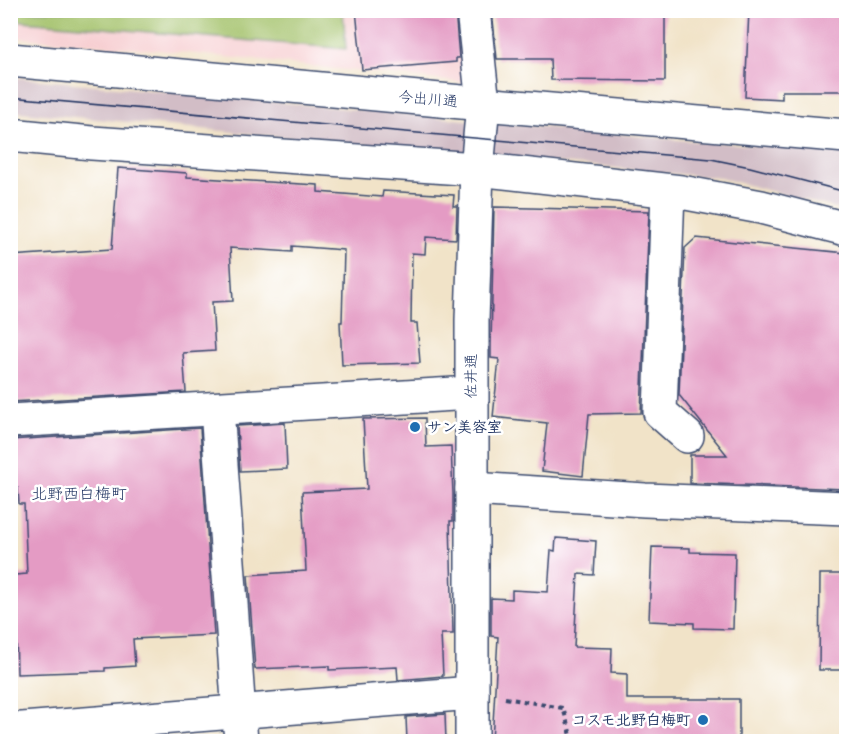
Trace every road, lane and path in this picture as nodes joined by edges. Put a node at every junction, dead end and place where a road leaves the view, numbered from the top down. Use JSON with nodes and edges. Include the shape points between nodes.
{"nodes":[{"id":1,"x":473,"y":10,"type":"edge"},
{"id":2,"x":10,"y":60,"type":"edge"},
{"id":3,"x":483,"y":104,"type":"junction"},
{"id":4,"x":10,"y":135,"type":"edge"},
{"id":5,"x":846,"y":136,"type":"edge"},
{"id":6,"x":477,"y":169,"type":"junction"},
{"id":7,"x":668,"y":191,"type":"junction"},
{"id":8,"x":846,"y":229,"type":"edge"},
{"id":9,"x":471,"y":393,"type":"junction"},
{"id":10,"x":217,"y":409,"type":"junction"},
{"id":11,"x":10,"y":421,"type":"edge"},
{"id":12,"x":687,"y":436,"type":"dead end"},
{"id":13,"x":472,"y":489,"type":"junction"},
{"id":14,"x":846,"y":508,"type":"edge"},
{"id":15,"x":472,"y":693,"type":"junction"},
{"id":16,"x":240,"y":727,"type":"edge"},
{"id":17,"x":10,"y":730,"type":"edge"},
{"id":18,"x":472,"y":741,"type":"edge"},
{"id":19,"x":573,"y":741,"type":"edge"}],
"edges":[{"from":1,"to":3,"type":"street","name":"佐井通"},
{"from":2,"to":3,"type":"street","name":"今出川通"},
{"from":3,"to":5,"type":"street","name":"今出川通"},
{"from":3,"to":6,"type":"street","name":"佐井通"},
{"from":4,"to":6,"type":"street"},
{"from":6,"to":7,"type":"street"},
{"from":6,"to":9,"type":"street","name":"佐井通"},
{"from":7,"to":8,"type":"street","via":[[761,207]]},
{"from":7,"to":12,"type":"street","via":[[660,412]]},
{"from":9,"to":10,"type":"street"},
{"from":9,"to":13,"type":"street","name":"佐井通"},
{"from":10,"to":11,"type":"street"},
{"from":10,"to":16,"type":"street"},
{"from":13,"to":14,"type":"street"},
{"from":13,"to":15,"type":"street","name":"佐井通"},
{"from":15,"to":16,"type":"street"},
{"from":15,"to":18,"type":"street","name":"佐井通"},
{"from":15,"to":19,"type":"path","via":[[563,708]]},
{"from":16,"to":17,"type":"street"}]}
